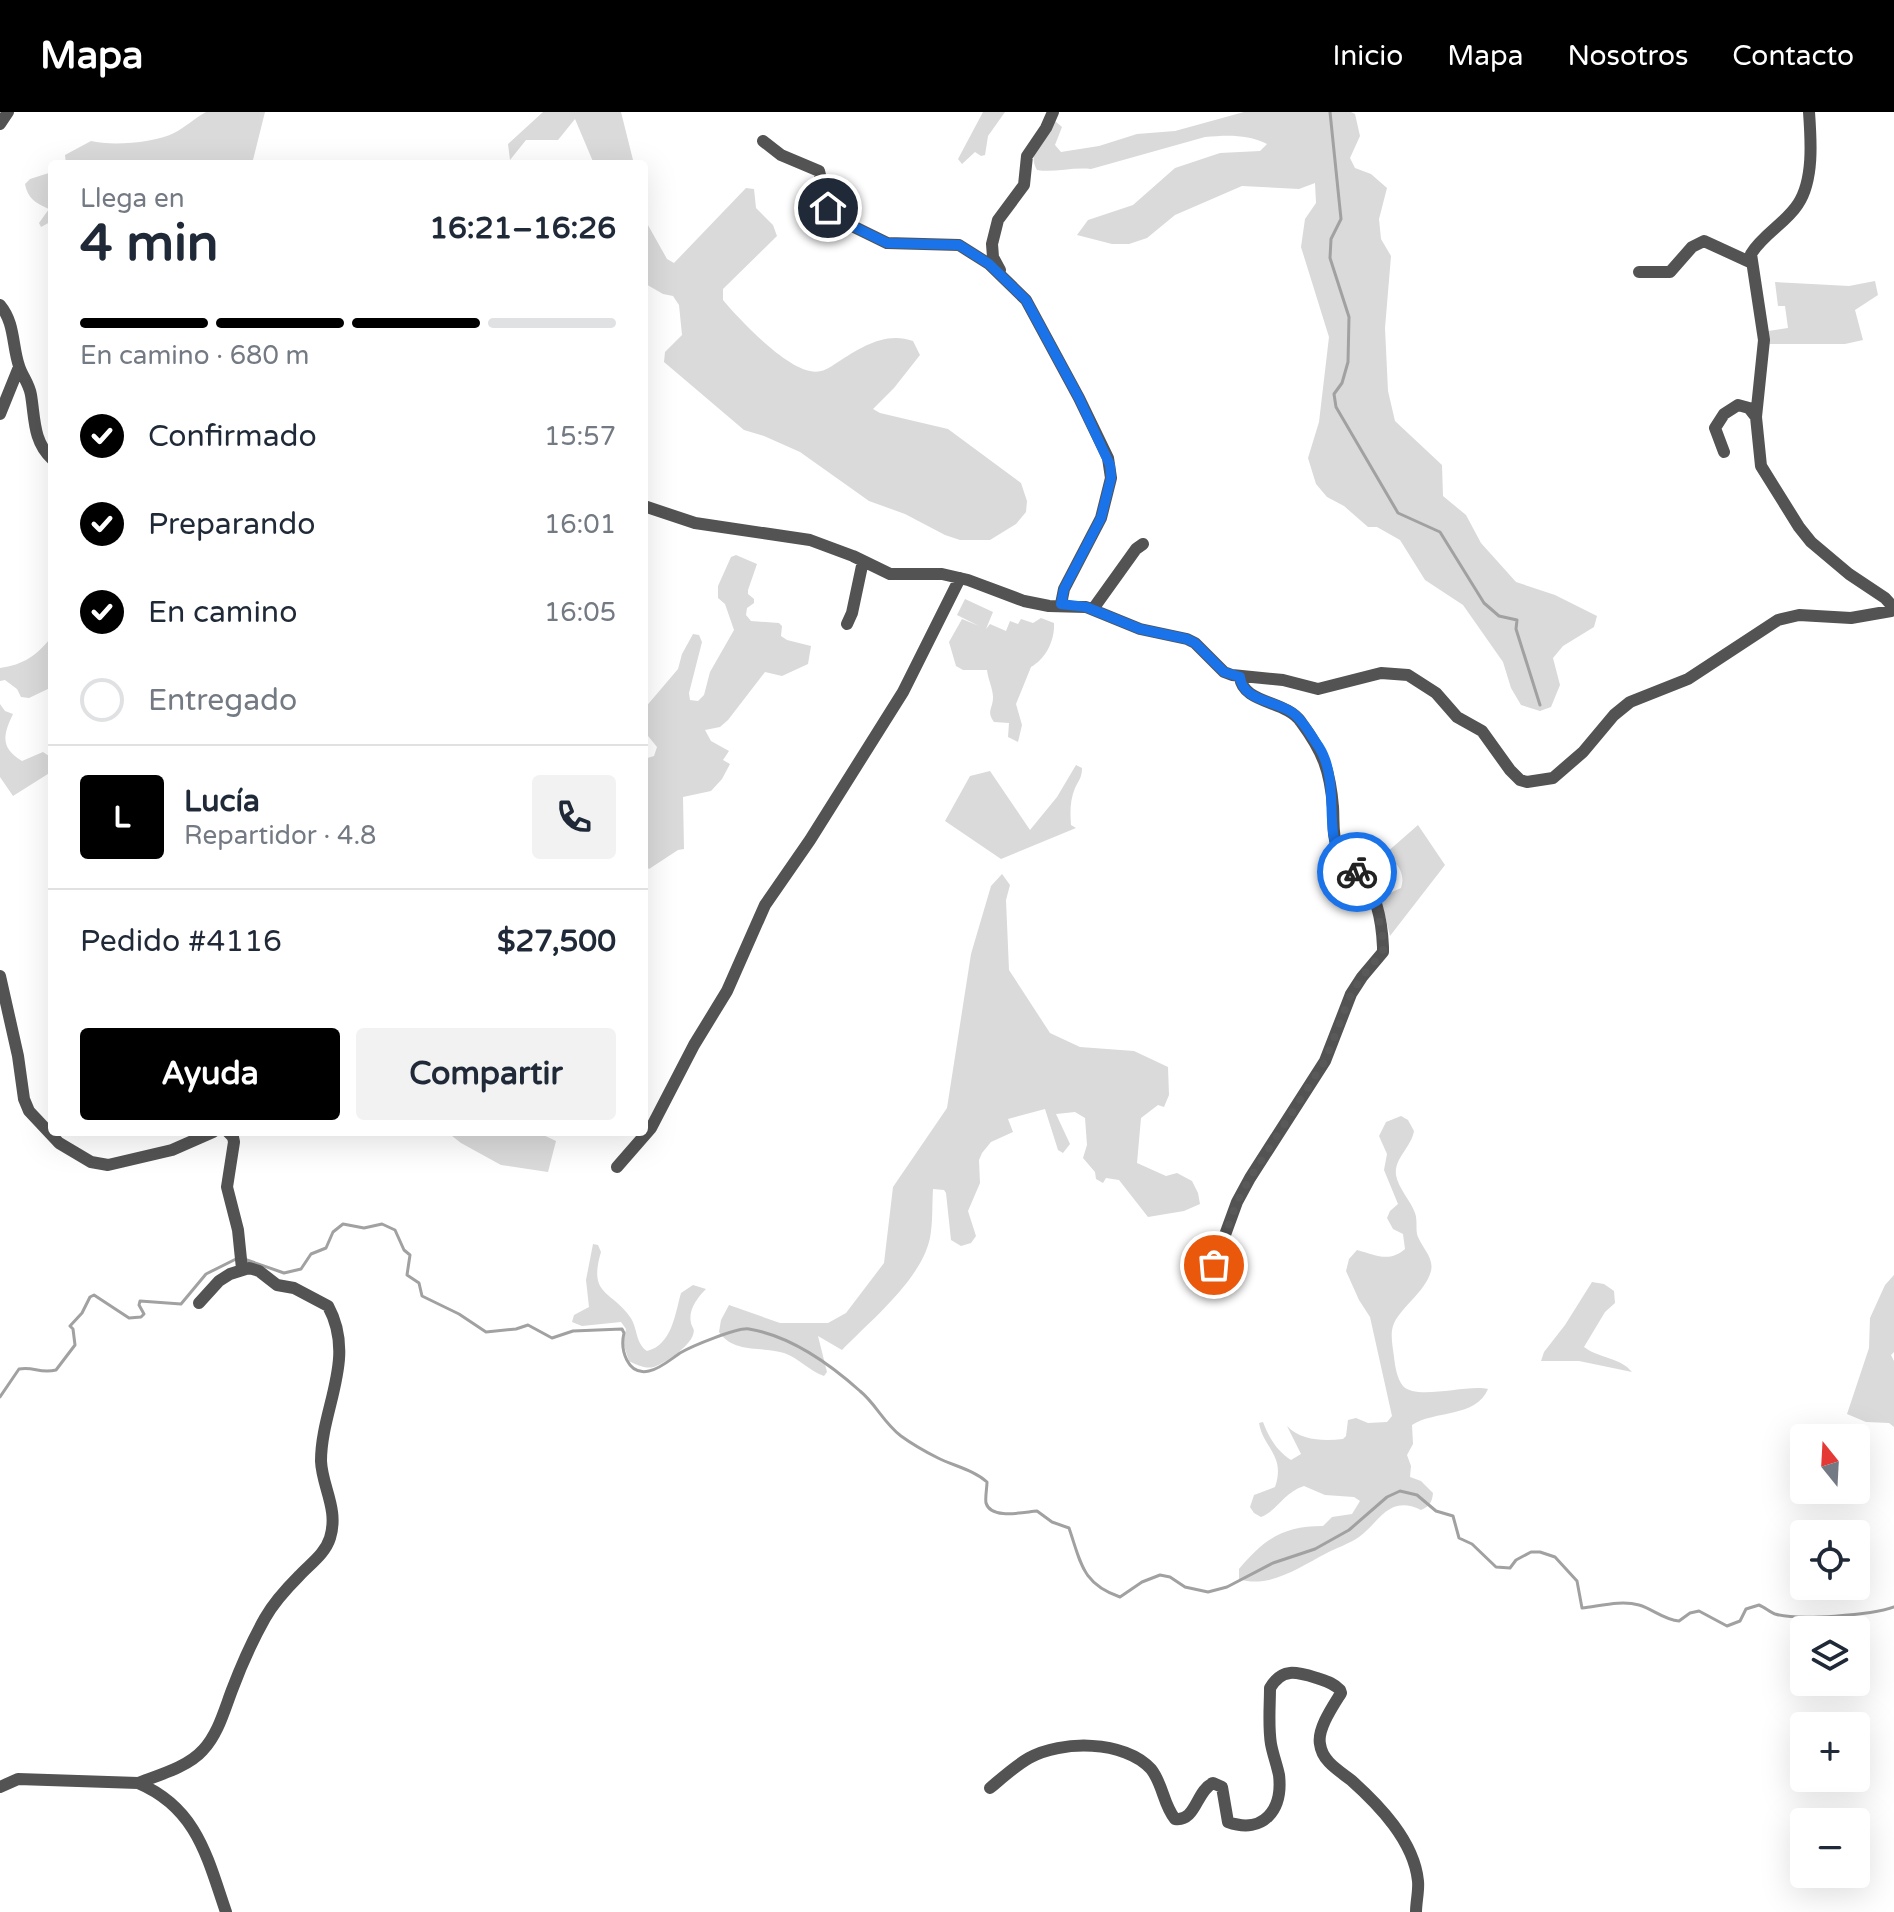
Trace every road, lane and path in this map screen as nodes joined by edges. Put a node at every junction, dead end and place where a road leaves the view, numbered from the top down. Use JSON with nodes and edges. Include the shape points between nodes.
{"nodes":[{"id":1,"x":8,"y":112,"type":"edge"},
{"id":2,"x":1053,"y":112,"type":"edge"},
{"id":3,"x":1809,"y":112,"type":"edge"},
{"id":4,"x":0,"y":124,"type":"edge"},
{"id":5,"x":763,"y":141,"type":"dead end"},
{"id":6,"x":1752,"y":263,"type":"junction"},
{"id":7,"x":1639,"y":272,"type":"dead end"},
{"id":8,"x":1008,"y":283,"type":"junction"},
{"id":9,"x":0,"y":305,"type":"edge"},
{"id":10,"x":19,"y":367,"type":"junction"},
{"id":11,"x":0,"y":414,"type":"edge"},
{"id":12,"x":1756,"y":417,"type":"junction"},
{"id":13,"x":1724,"y":452,"type":"dead end"},
{"id":14,"x":48,"y":455,"type":"edge"},
{"id":15,"x":648,"y":507,"type":"edge"},
{"id":16,"x":1143,"y":544,"type":"dead end"},
{"id":17,"x":863,"y":561,"type":"junction"},
{"id":18,"x":960,"y":578,"type":"junction"},
{"id":19,"x":1061,"y":604,"type":"junction"},
{"id":20,"x":1894,"y":608,"type":"edge"},
{"id":21,"x":1093,"y":609,"type":"junction"},
{"id":22,"x":847,"y":624,"type":"dead end"},
{"id":23,"x":1240,"y":677,"type":"junction"},
{"id":24,"x":0,"y":976,"type":"edge"},
{"id":25,"x":48,"y":1131,"type":"edge"},
{"id":26,"x":648,"y":1131,"type":"edge"},
{"id":27,"x":52,"y":1136,"type":"edge"},
{"id":28,"x":204,"y":1136,"type":"edge"},
{"id":29,"x":232,"y":1136,"type":"edge"},
{"id":30,"x":644,"y":1136,"type":"edge"},
{"id":31,"x":617,"y":1167,"type":"dead end"},
{"id":32,"x":241,"y":1261,"type":"junction"},
{"id":33,"x":1214,"y":1265,"type":"dead end"},
{"id":34,"x":199,"y":1303,"type":"dead end"},
{"id":35,"x":138,"y":1783,"type":"junction"},
{"id":36,"x":0,"y":1787,"type":"edge"},
{"id":37,"x":990,"y":1788,"type":"dead end"},
{"id":38,"x":226,"y":1912,"type":"edge"},
{"id":39,"x":1416,"y":1912,"type":"edge"}],
"edges":[{"from":1,"to":4,"type":"street"},
{"from":2,"to":8,"type":"street","via":[[1027,156],[1024,185],[1003,210],[994,234],[993,257]]},
{"from":3,"to":6,"type":"street","via":[[1805,189],[1798,205],[1756,245]]},
{"from":5,"to":8,"type":"street","via":[[819,171],[828,208],[838,219],[887,243],[959,245]]},
{"from":6,"to":7,"type":"street","via":[[1704,241],[1670,272]]},
{"from":6,"to":12,"type":"street","via":[[1764,340]]},
{"from":8,"to":19,"type":"street","via":[[1026,300],[1110,465],[1101,518]]},
{"from":9,"to":10,"type":"street"},
{"from":10,"to":11,"type":"street"},
{"from":10,"to":14,"type":"street","via":[[31,395],[38,440]]},
{"from":12,"to":13,"type":"street","via":[[1738,405],[1718,421],[1715,428]]},
{"from":12,"to":20,"type":"street","via":[[1761,466],[1799,527]]},
{"from":15,"to":17,"type":"street","via":[[695,523],[810,540]]},
{"from":16,"to":21,"type":"street"},
{"from":17,"to":18,"type":"street","via":[[890,574]]},
{"from":17,"to":22,"type":"street"},
{"from":18,"to":19,"type":"street","via":[[1024,601]]},
{"from":18,"to":26,"type":"street","via":[[903,692],[765,905],[727,991]]},
{"from":19,"to":21,"type":"street"},
{"from":20,"to":23,"type":"street","via":[[1851,618],[1799,615],[1778,620],[1688,679],[1630,702],[1553,778],[1535,782],[1520,780],[1482,731],[1408,675],[1381,673],[1318,689]]},
{"from":21,"to":23,"type":"street","via":[[1140,629],[1187,639],[1224,672]]},
{"from":23,"to":33,"type":"street","via":[[1255,697],[1295,714],[1321,750],[1328,767],[1335,840],[1374,897],[1384,943],[1383,952],[1351,994],[1315,1079],[1237,1202]]},
{"from":24,"to":25,"type":"street","via":[[24,1099]]},
{"from":27,"to":28,"type":"street","via":[[91,1162],[108,1165],[172,1150]]},
{"from":29,"to":32,"type":"street","via":[[229,1200]]},
{"from":30,"to":31,"type":"street"},
{"from":32,"to":34,"type":"street"},
{"from":32,"to":35,"type":"street","via":[[277,1285],[314,1297],[331,1312],[340,1372],[321,1450],[331,1533],[316,1560],[266,1616],[210,1742],[200,1754]]},
{"from":35,"to":36,"type":"street","via":[[18,1779]]},
{"from":35,"to":38,"type":"street","via":[[186,1816],[207,1853]]},
{"from":37,"to":39,"type":"street","via":[[1030,1757],[1106,1747],[1129,1753],[1153,1771],[1175,1819],[1188,1816],[1213,1783],[1224,1793],[1228,1822],[1264,1823],[1279,1786],[1270,1743],[1270,1688],[1281,1675],[1295,1671],[1340,1690],[1319,1740],[1324,1758],[1372,1798],[1398,1832],[1419,1882]]}]}
